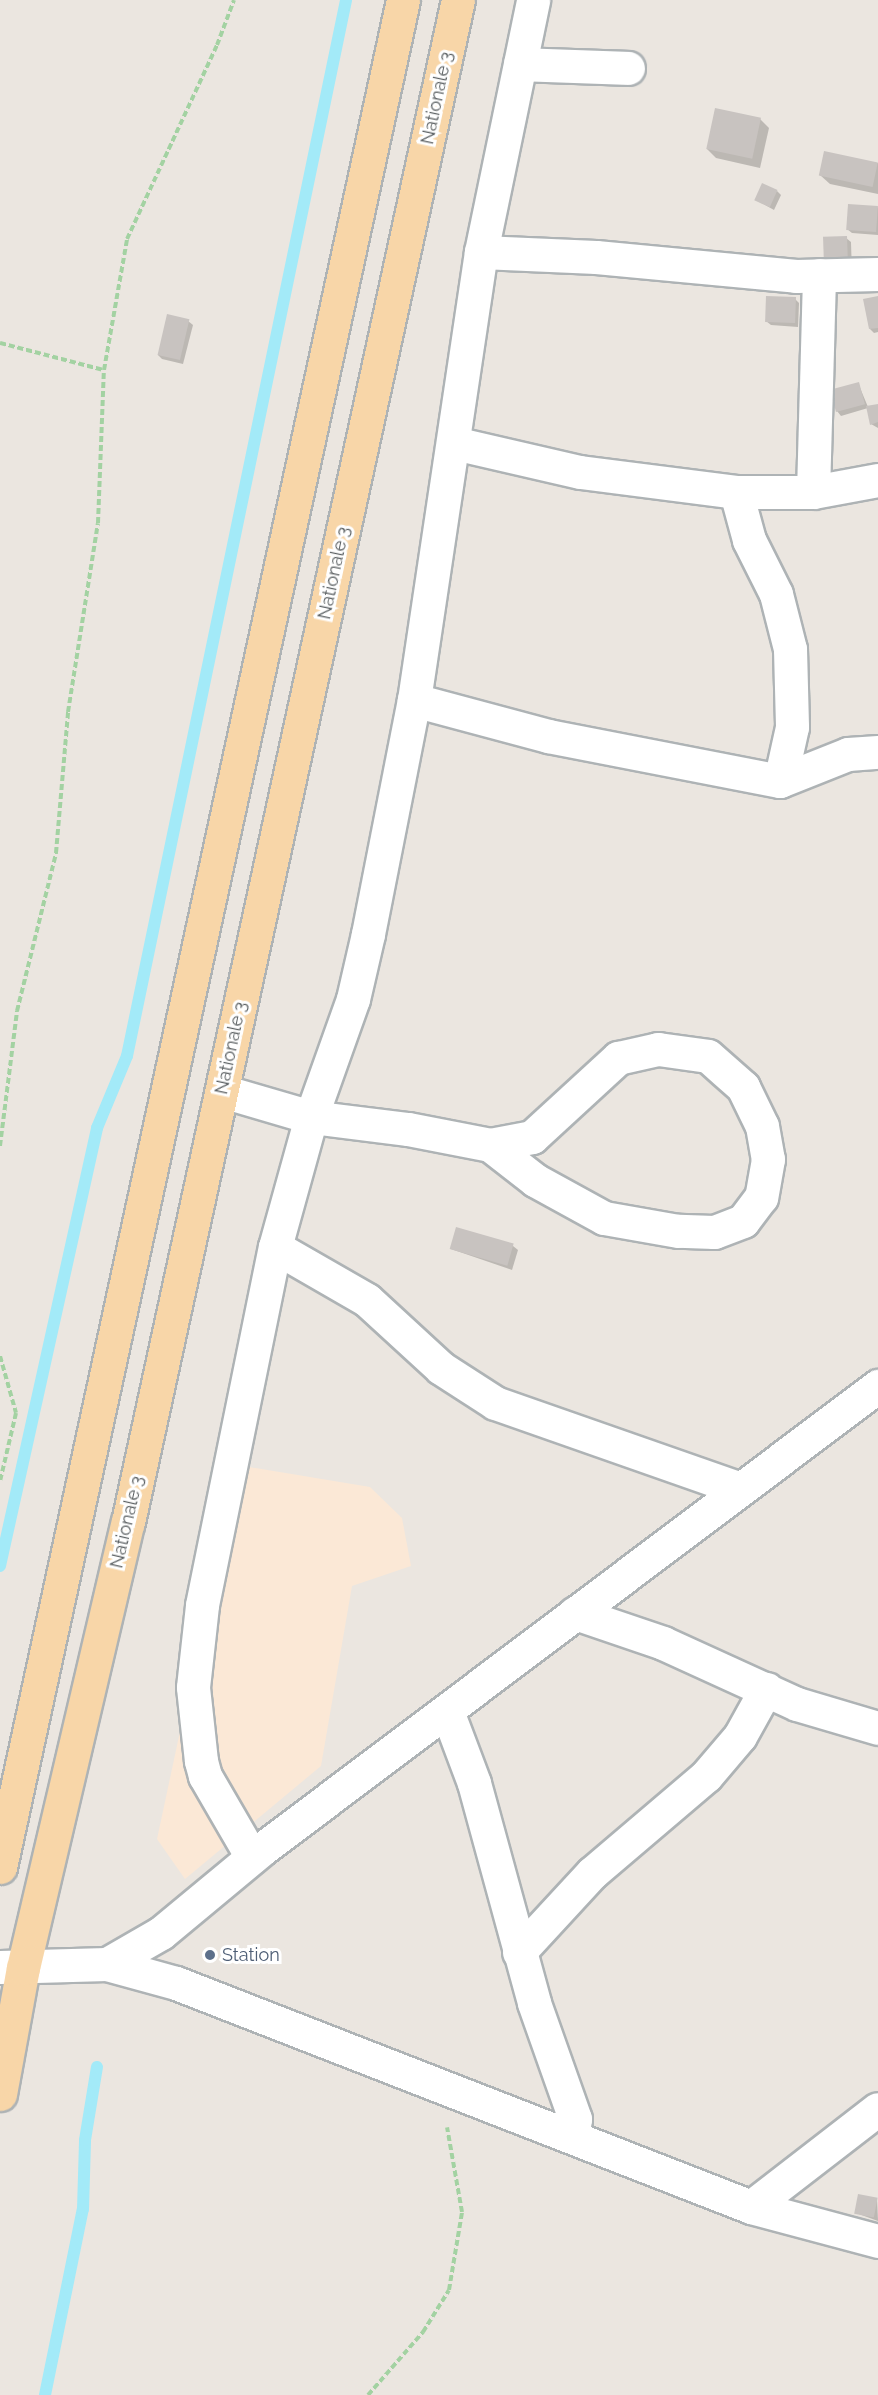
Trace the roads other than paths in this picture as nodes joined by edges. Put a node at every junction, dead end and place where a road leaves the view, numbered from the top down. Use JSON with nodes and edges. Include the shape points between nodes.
{"nodes":[{"id":1,"x":403,"y":0,"type":"edge"},
{"id":2,"x":458,"y":0,"type":"edge"},
{"id":3,"x":533,"y":0,"type":"edge"},
{"id":4,"x":520,"y":64,"type":"junction"},
{"id":5,"x":628,"y":68,"type":"dead end"},
{"id":6,"x":481,"y":252,"type":"junction"},
{"id":7,"x":878,"y":274,"type":"edge"},
{"id":8,"x":819,"y":275,"type":"junction"},
{"id":9,"x":454,"y":443,"type":"junction"},
{"id":10,"x":878,"y":480,"type":"edge"},
{"id":11,"x":736,"y":492,"type":"junction"},
{"id":12,"x":813,"y":492,"type":"junction"},
{"id":13,"x":414,"y":700,"type":"junction"},
{"id":14,"x":878,"y":752,"type":"edge"},
{"id":15,"x":780,"y":781,"type":"junction"},
{"id":16,"x":222,"y":1091,"type":"junction"},
{"id":17,"x":311,"y":1117,"type":"junction"},
{"id":18,"x":490,"y":1145,"type":"junction"},
{"id":19,"x":275,"y":1247,"type":"junction"},
{"id":20,"x":878,"y":1386,"type":"edge"},
{"id":21,"x":738,"y":1488,"type":"junction"},
{"id":22,"x":575,"y":1613,"type":"junction"},
{"id":23,"x":766,"y":1689,"type":"junction"},
{"id":24,"x":447,"y":1711,"type":"junction"},
{"id":25,"x":878,"y":1728,"type":"edge"},
{"id":26,"x":252,"y":1857,"type":"junction"},
{"id":27,"x":0,"y":1868,"type":"edge"},
{"id":28,"x":519,"y":1952,"type":"junction"},
{"id":29,"x":107,"y":1964,"type":"junction"},
{"id":30,"x":12,"y":1968,"type":"edge"},
{"id":31,"x":0,"y":2094,"type":"edge"},
{"id":32,"x":878,"y":2109,"type":"edge"},
{"id":33,"x":572,"y":2137,"type":"junction"},
{"id":34,"x":752,"y":2207,"type":"junction"},
{"id":35,"x":878,"y":2241,"type":"edge"}],
"edges":[{"from":1,"to":27,"type":"main road"},
{"from":2,"to":16,"type":"main road","name":"Nationale 3"},
{"from":3,"to":4,"type":"street"},
{"from":4,"to":5,"type":"street"},
{"from":4,"to":6,"type":"street"},
{"from":6,"to":8,"type":"street"},
{"from":6,"to":9,"type":"street"},
{"from":7,"to":8,"type":"street"},
{"from":8,"to":12,"type":"street"},
{"from":9,"to":11,"type":"street","via":[[580,471]]},
{"from":9,"to":13,"type":"street"},
{"from":10,"to":12,"type":"street"},
{"from":11,"to":12,"type":"street"},
{"from":11,"to":15,"type":"street","via":[[748,540],[776,594],[790,649],[792,727]]},
{"from":13,"to":15,"type":"street","via":[[548,736]]},
{"from":13,"to":17,"type":"street","via":[[353,999]]},
{"from":14,"to":15,"type":"street","via":[[848,754]]},
{"from":16,"to":17,"type":"street"},
{"from":16,"to":30,"type":"main road","name":"Nationale 3","via":[[128,1522]]},
{"from":17,"to":18,"type":"street"},
{"from":17,"to":19,"type":"street"},
{"from":18,"to":18,"type":"street","via":[[535,1180],[604,1218],[678,1231],[714,1232],[743,1221],[761,1197],[768,1160],[762,1126],[744,1087],[708,1056],[658,1049],[618,1058],[532,1137]]},
{"from":19,"to":21,"type":"street","via":[[367,1300],[441,1368],[495,1403]]},
{"from":19,"to":26,"type":"street","via":[[223,1489],[202,1605],[193,1687],[195,1731],[205,1776]]},
{"from":20,"to":21,"type":"street"},
{"from":21,"to":22,"type":"street"},
{"from":22,"to":23,"type":"street","via":[[663,1644]]},
{"from":22,"to":24,"type":"street"},
{"from":23,"to":25,"type":"street","via":[[797,1704]]},
{"from":23,"to":28,"type":"street","via":[[740,1736],[706,1776],[592,1872]]},
{"from":24,"to":26,"type":"street"},
{"from":24,"to":28,"type":"street","via":[[474,1783]]},
{"from":26,"to":29,"type":"street","via":[[161,1933]]},
{"from":28,"to":33,"type":"street","via":[[575,2119]]},
{"from":29,"to":30,"type":"street"},
{"from":29,"to":33,"type":"street","via":[[176,1983]]},
{"from":30,"to":31,"type":"main road","name":"Nationale 3"},
{"from":32,"to":34,"type":"street"},
{"from":33,"to":34,"type":"street"},
{"from":34,"to":35,"type":"street"}]}
